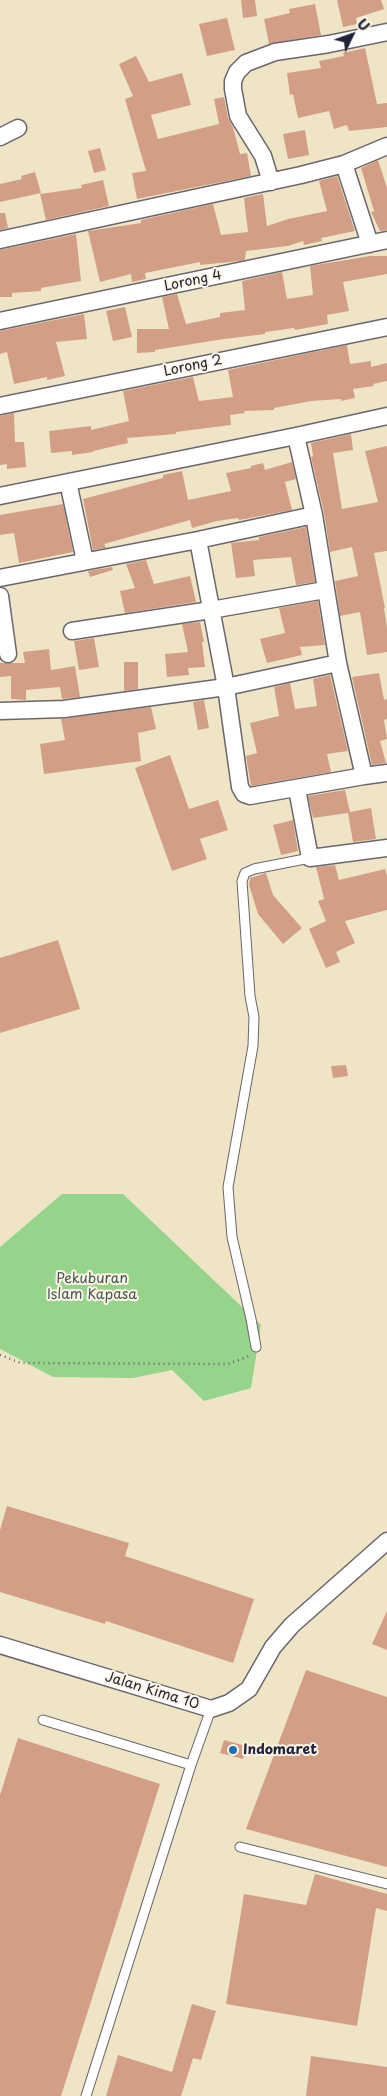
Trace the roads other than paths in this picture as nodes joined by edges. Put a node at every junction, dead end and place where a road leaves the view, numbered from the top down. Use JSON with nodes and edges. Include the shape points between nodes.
{"nodes":[{"id":1,"x":387,"y":32,"type":"edge"},
{"id":2,"x":18,"y":128,"type":"dead end"},
{"id":3,"x":0,"y":137,"type":"edge"},
{"id":4,"x":387,"y":146,"type":"edge"},
{"id":5,"x":344,"y":164,"type":"junction"},
{"id":6,"x":271,"y":182,"type":"junction"},
{"id":7,"x":0,"y":240,"type":"edge"},
{"id":8,"x":387,"y":240,"type":"edge"},
{"id":9,"x":370,"y":244,"type":"junction"},
{"id":10,"x":0,"y":321,"type":"edge"},
{"id":11,"x":387,"y":327,"type":"edge"},
{"id":12,"x":0,"y":406,"type":"edge"},
{"id":13,"x":387,"y":416,"type":"edge"},
{"id":14,"x":296,"y":436,"type":"junction"},
{"id":15,"x":68,"y":482,"type":"junction"},
{"id":16,"x":0,"y":496,"type":"edge"},
{"id":17,"x":314,"y":515,"type":"junction"},
{"id":18,"x":198,"y":540,"type":"junction"},
{"id":19,"x":85,"y":561,"type":"junction"},
{"id":20,"x":0,"y":578,"type":"edge"},
{"id":21,"x":326,"y":590,"type":"junction"},
{"id":22,"x":0,"y":596,"type":"edge"},
{"id":23,"x":211,"y":610,"type":"junction"},
{"id":24,"x":72,"y":630,"type":"dead end"},
{"id":25,"x":8,"y":654,"type":"dead end"},
{"id":26,"x":338,"y":663,"type":"junction"},
{"id":27,"x":226,"y":687,"type":"junction"},
{"id":28,"x":0,"y":711,"type":"edge"},
{"id":29,"x":387,"y":773,"type":"edge"},
{"id":30,"x":364,"y":776,"type":"junction"},
{"id":31,"x":297,"y":789,"type":"junction"},
{"id":32,"x":387,"y":848,"type":"edge"},
{"id":33,"x":310,"y":858,"type":"junction"},
{"id":34,"x":256,"y":1347,"type":"road end"},
{"id":35,"x":387,"y":1541,"type":"edge"},
{"id":36,"x":0,"y":1645,"type":"edge"},
{"id":37,"x":211,"y":1709,"type":"junction"},
{"id":38,"x":43,"y":1720,"type":"dead end"},
{"id":39,"x":191,"y":1765,"type":"junction"},
{"id":40,"x":240,"y":1847,"type":"dead end"},
{"id":41,"x":387,"y":1884,"type":"edge"},
{"id":42,"x":86,"y":2096,"type":"edge"}],
"edges":[{"from":1,"to":6,"type":"street","via":[[275,52],[246,63],[237,72],[233,89],[238,116],[263,156]]},
{"from":2,"to":3,"type":"street"},
{"from":4,"to":5,"type":"street"},
{"from":5,"to":6,"type":"street"},
{"from":5,"to":9,"type":"street"},
{"from":6,"to":7,"type":"street"},
{"from":8,"to":9,"type":"street","name":"Lorong 4"},
{"from":9,"to":10,"type":"street","name":"Lorong 4"},
{"from":11,"to":12,"type":"street","name":"Lorong 2"},
{"from":13,"to":14,"type":"street"},
{"from":14,"to":15,"type":"street"},
{"from":14,"to":17,"type":"street"},
{"from":15,"to":16,"type":"street"},
{"from":15,"to":19,"type":"street"},
{"from":17,"to":18,"type":"street"},
{"from":17,"to":21,"type":"street"},
{"from":18,"to":19,"type":"street"},
{"from":18,"to":23,"type":"street"},
{"from":19,"to":20,"type":"street"},
{"from":21,"to":23,"type":"street"},
{"from":21,"to":26,"type":"street"},
{"from":22,"to":25,"type":"street"},
{"from":23,"to":24,"type":"street"},
{"from":23,"to":27,"type":"street"},
{"from":26,"to":27,"type":"street"},
{"from":26,"to":30,"type":"street"},
{"from":27,"to":28,"type":"street","via":[[64,709]]},
{"from":27,"to":31,"type":"street","via":[[242,792],[250,796]]},
{"from":29,"to":30,"type":"street"},
{"from":30,"to":31,"type":"street"},
{"from":31,"to":33,"type":"street"},
{"from":32,"to":33,"type":"street"},
{"from":33,"to":34,"type":"lane","via":[[254,869],[245,873],[242,881],[254,1017],[228,1187],[232,1237]]},
{"from":35,"to":37,"type":"street","name":"Jalan Kima 10","via":[[292,1625],[273,1647],[248,1689],[229,1703]]},
{"from":36,"to":37,"type":"street","name":"Jalan Kima 10"},
{"from":37,"to":39,"type":"lane"},
{"from":38,"to":39,"type":"lane"},
{"from":39,"to":42,"type":"lane"},
{"from":40,"to":41,"type":"lane"}]}
